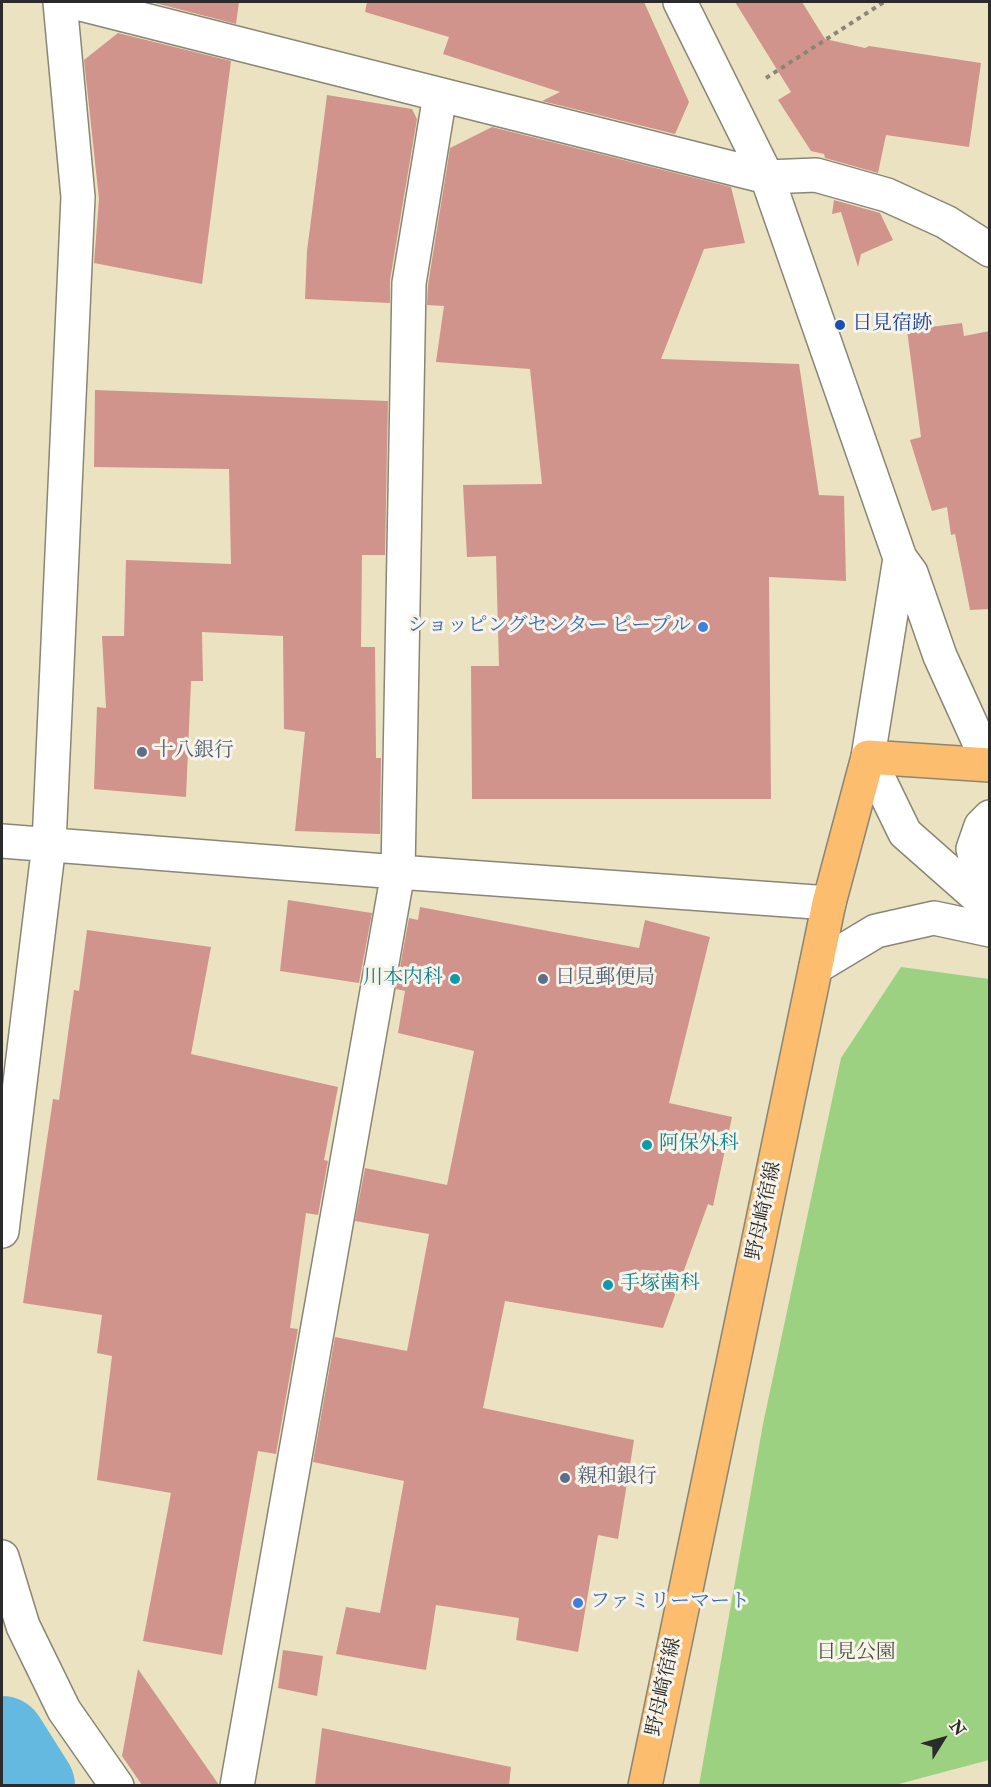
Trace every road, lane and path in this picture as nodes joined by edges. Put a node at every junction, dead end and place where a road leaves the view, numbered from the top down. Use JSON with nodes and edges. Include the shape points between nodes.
{"nodes":[{"id":1,"x":60,"y":2,"type":"edge"},
{"id":2,"x":73,"y":2,"type":"edge"},
{"id":3,"x":680,"y":2,"type":"edge"},
{"id":4,"x":884,"y":2,"type":"edge"},
{"id":5,"x":440,"y":95,"type":"junction"},
{"id":6,"x":730,"y":101,"type":"junction"},
{"id":7,"x":767,"y":177,"type":"junction"},
{"id":8,"x":990,"y":250,"type":"edge"},
{"id":9,"x":900,"y":558,"type":"junction"},
{"id":10,"x":868,"y":758,"type":"junction"},
{"id":11,"x":989,"y":765,"type":"edge"},
{"id":12,"x":990,"y":817,"type":"edge"},
{"id":13,"x":2,"y":841,"type":"edge"},
{"id":14,"x":50,"y":844,"type":"junction"},
{"id":15,"x":398,"y":873,"type":"junction"},
{"id":16,"x":966,"y":887,"type":"junction"},
{"id":17,"x":829,"y":903,"type":"junction"},
{"id":18,"x":990,"y":908,"type":"edge"},
{"id":19,"x":990,"y":930,"type":"edge"},
{"id":20,"x":816,"y":967,"type":"junction"},
{"id":21,"x":2,"y":1231,"type":"edge"},
{"id":22,"x":2,"y":1557,"type":"edge"},
{"id":23,"x":117,"y":1785,"type":"edge"},
{"id":24,"x":237,"y":1785,"type":"edge"},
{"id":25,"x":645,"y":1785,"type":"edge"}],
"edges":[{"from":1,"to":14,"type":"street","via":[[78,197]]},
{"from":2,"to":5,"type":"street"},
{"from":3,"to":6,"type":"street"},
{"from":4,"to":6,"type":"path"},
{"from":5,"to":7,"type":"street"},
{"from":5,"to":15,"type":"street","via":[[409,283]]},
{"from":6,"to":7,"type":"street"},
{"from":7,"to":8,"type":"street","via":[[816,175],[887,195],[946,222]]},
{"from":7,"to":9,"type":"street"},
{"from":9,"to":10,"type":"street"},
{"from":9,"to":11,"type":"street","via":[[910,573],[940,656]]},
{"from":10,"to":11,"type":"main road"},
{"from":10,"to":16,"type":"street","via":[[905,833]]},
{"from":10,"to":17,"type":"main road","name":"野母崎宿線"},
{"from":12,"to":16,"type":"street","via":[[981,826],[973,849],[981,876]]},
{"from":13,"to":14,"type":"street"},
{"from":14,"to":15,"type":"street"},
{"from":14,"to":21,"type":"street"},
{"from":15,"to":17,"type":"street"},
{"from":15,"to":24,"type":"street"},
{"from":16,"to":18,"type":"street"},
{"from":17,"to":20,"type":"main road","name":"野母崎宿線"},
{"from":19,"to":20,"type":"street","via":[[933,918],[876,931]]},
{"from":20,"to":25,"type":"main road","name":"野母崎宿線"},
{"from":22,"to":23,"type":"street","via":[[23,1626],[64,1710]]}]}
